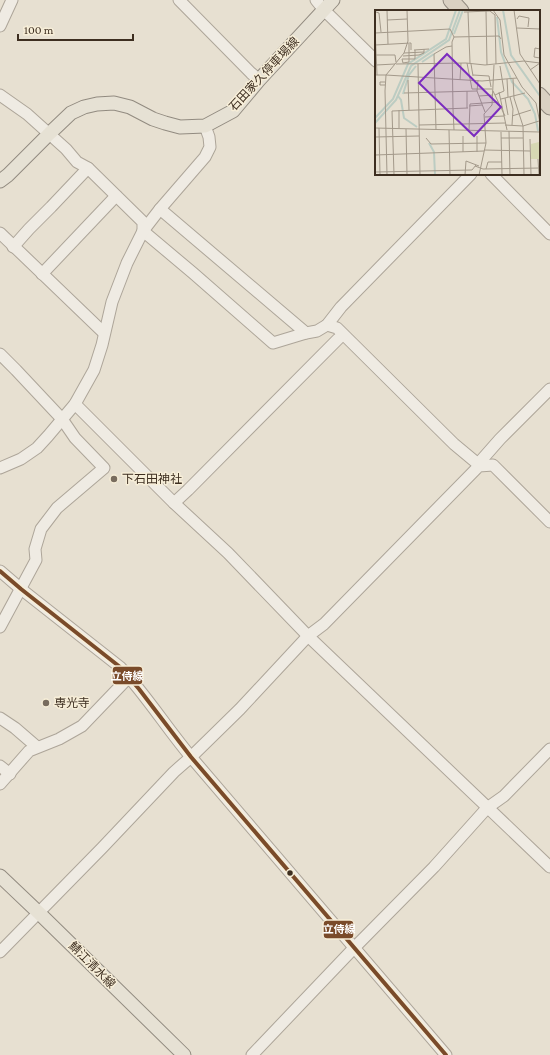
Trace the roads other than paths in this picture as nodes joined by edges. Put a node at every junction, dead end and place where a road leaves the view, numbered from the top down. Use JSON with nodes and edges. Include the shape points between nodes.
{"nodes":[{"id":1,"x":12,"y":0,"type":"edge"},
{"id":2,"x":179,"y":0,"type":"edge"},
{"id":3,"x":333,"y":0,"type":"edge"},
{"id":4,"x":451,"y":0,"type":"edge"},
{"id":5,"x":320,"y":5,"type":"edge"},
{"id":6,"x":460,"y":10,"type":"edge"},
{"id":7,"x":0,"y":26,"type":"edge"},
{"id":8,"x":375,"y":60,"type":"edge"},
{"id":9,"x":259,"y":80,"type":"junction"},
{"id":10,"x":0,"y":95,"type":"edge"},
{"id":11,"x":205,"y":126,"type":"junction"},
{"id":12,"x":50,"y":133,"type":"junction"},
{"id":13,"x":88,"y":168,"type":"junction"},
{"id":14,"x":470,"y":175,"type":"edge"},
{"id":15,"x":492,"y":175,"type":"edge"},
{"id":16,"x":0,"y":181,"type":"edge"},
{"id":17,"x":116,"y":196,"type":"junction"},
{"id":18,"x":160,"y":209,"type":"junction"},
{"id":19,"x":143,"y":232,"type":"junction"},
{"id":20,"x":0,"y":233,"type":"edge"},
{"id":21,"x":550,"y":234,"type":"edge"},
{"id":22,"x":13,"y":247,"type":"junction"},
{"id":23,"x":42,"y":274,"type":"junction"},
{"id":24,"x":328,"y":325,"type":"junction"},
{"id":25,"x":104,"y":333,"type":"junction"},
{"id":26,"x":306,"y":333,"type":"junction"},
{"id":27,"x":343,"y":335,"type":"junction"},
{"id":28,"x":0,"y":354,"type":"edge"},
{"id":29,"x":550,"y":389,"type":"edge"},
{"id":30,"x":74,"y":404,"type":"junction"},
{"id":31,"x":62,"y":419,"type":"junction"},
{"id":32,"x":478,"y":465,"type":"junction"},
{"id":33,"x":0,"y":468,"type":"edge"},
{"id":34,"x":174,"y":502,"type":"junction"},
{"id":35,"x":550,"y":522,"type":"edge"},
{"id":36,"x":0,"y":571,"type":"edge"},
{"id":37,"x":21,"y":589,"type":"junction"},
{"id":38,"x":0,"y":627,"type":"edge"},
{"id":39,"x":308,"y":636,"type":"junction"},
{"id":40,"x":129,"y":677,"type":"junction"},
{"id":41,"x":0,"y":718,"type":"edge"},
{"id":42,"x":37,"y":747,"type":"junction"},
{"id":43,"x":550,"y":749,"type":"edge"},
{"id":44,"x":191,"y":757,"type":"junction"},
{"id":45,"x":0,"y":766,"type":"edge"},
{"id":46,"x":10,"y":774,"type":"junction"},
{"id":47,"x":0,"y":784,"type":"edge"},
{"id":48,"x":487,"y":808,"type":"junction"},
{"id":49,"x":550,"y":868,"type":"edge"},
{"id":50,"x":0,"y":876,"type":"edge"},
{"id":51,"x":39,"y":913,"type":"junction"},
{"id":52,"x":354,"y":948,"type":"junction"},
{"id":53,"x":0,"y":952,"type":"edge"},
{"id":54,"x":184,"y":1055,"type":"edge"},
{"id":55,"x":252,"y":1055,"type":"edge"},
{"id":56,"x":446,"y":1055,"type":"edge"}],
"edges":[{"from":1,"to":7,"type":"street"},
{"from":2,"to":9,"type":"street"},
{"from":3,"to":5,"type":"main road","name":"石田家久停車場線"},
{"from":4,"to":6,"type":"highway"},
{"from":5,"to":8,"type":"street"},
{"from":5,"to":9,"type":"main road","name":"石田家久停車場線"},
{"from":9,"to":11,"type":"main road","name":"石田家久停車場線","via":[[233,111]]},
{"from":10,"to":12,"type":"street"},
{"from":11,"to":12,"type":"main road","name":"石田家久停車場線","via":[[165,123],[122,104],[109,103],[97,104],[71,113]]},
{"from":11,"to":18,"type":"street","via":[[210,147],[205,157]]},
{"from":12,"to":13,"type":"street","via":[[77,162]]},
{"from":12,"to":16,"type":"main road","name":"石田家久停車場線"},
{"from":13,"to":17,"type":"street"},
{"from":13,"to":22,"type":"street"},
{"from":14,"to":24,"type":"street","via":[[341,307]]},
{"from":15,"to":21,"type":"street"},
{"from":17,"to":19,"type":"street","via":[[143,222]]},
{"from":17,"to":23,"type":"street"},
{"from":18,"to":19,"type":"street"},
{"from":18,"to":26,"type":"street"},
{"from":19,"to":25,"type":"street","via":[[127,263],[112,302]]},
{"from":19,"to":26,"type":"street","via":[[273,343]]},
{"from":20,"to":22,"type":"street"},
{"from":22,"to":23,"type":"street"},
{"from":23,"to":25,"type":"street"},
{"from":24,"to":26,"type":"street"},
{"from":24,"to":27,"type":"street","via":[[337,328]]},
{"from":25,"to":30,"type":"street","via":[[94,370]]},
{"from":27,"to":32,"type":"street"},
{"from":27,"to":34,"type":"street"},
{"from":28,"to":31,"type":"street"},
{"from":29,"to":32,"type":"street"},
{"from":30,"to":31,"type":"street"},
{"from":30,"to":34,"type":"street"},
{"from":31,"to":33,"type":"street","via":[[37,448]]},
{"from":31,"to":37,"type":"street","via":[[75,438],[104,468],[57,508],[41,529],[35,549],[36,560]]},
{"from":32,"to":35,"type":"street","via":[[493,465]]},
{"from":32,"to":39,"type":"street","via":[[324,624]]},
{"from":34,"to":39,"type":"street"},
{"from":36,"to":37,"type":"street"},
{"from":37,"to":38,"type":"street"},
{"from":37,"to":40,"type":"street","via":[[120,667]]},
{"from":39,"to":44,"type":"street"},
{"from":39,"to":48,"type":"street"},
{"from":40,"to":42,"type":"street","via":[[82,726],[59,739]]},
{"from":40,"to":44,"type":"street"},
{"from":41,"to":42,"type":"street"},
{"from":42,"to":46,"type":"street","via":[[29,751]]},
{"from":43,"to":48,"type":"street","via":[[504,796]]},
{"from":44,"to":51,"type":"street"},
{"from":44,"to":52,"type":"street"},
{"from":45,"to":46,"type":"street"},
{"from":46,"to":47,"type":"street"},
{"from":48,"to":49,"type":"street"},
{"from":48,"to":52,"type":"street","via":[[434,867]]},
{"from":50,"to":51,"type":"main road","name":"鯖江清水線"},
{"from":51,"to":53,"type":"street"},
{"from":51,"to":54,"type":"main road","name":"鯖江清水線"},
{"from":52,"to":55,"type":"street"},
{"from":52,"to":56,"type":"street"}]}
